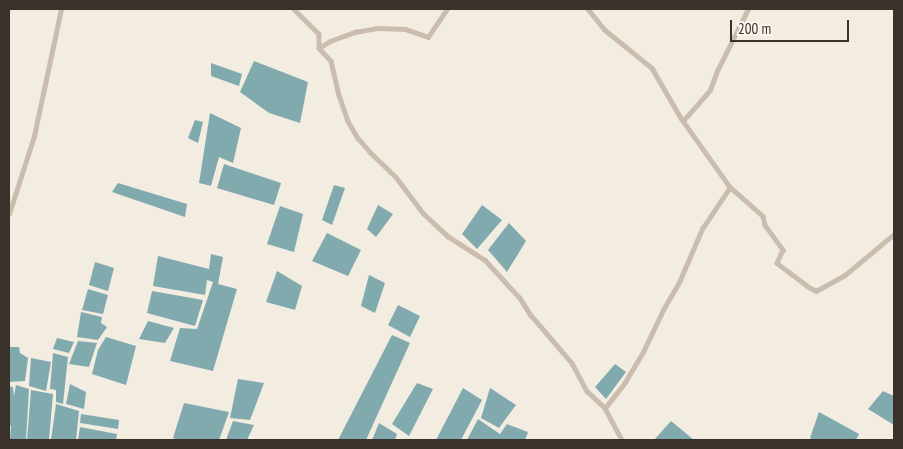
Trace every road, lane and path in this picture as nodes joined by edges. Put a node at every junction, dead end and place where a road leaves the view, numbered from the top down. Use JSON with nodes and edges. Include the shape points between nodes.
{"nodes":[{"id":1,"x":61,"y":9,"type":"edge"},
{"id":2,"x":294,"y":9,"type":"edge"},
{"id":3,"x":446,"y":9,"type":"edge"},
{"id":4,"x":588,"y":9,"type":"edge"},
{"id":5,"x":748,"y":9,"type":"edge"},
{"id":6,"x":319,"y":48,"type":"junction"},
{"id":7,"x":683,"y":121,"type":"junction"},
{"id":8,"x":730,"y":187,"type":"junction"},
{"id":9,"x":9,"y":214,"type":"edge"},
{"id":10,"x":894,"y":234,"type":"edge"},
{"id":11,"x":605,"y":408,"type":"junction"},
{"id":12,"x":622,"y":440,"type":"edge"}],
"edges":[{"from":1,"to":9,"type":"street","via":[[34,136]]},
{"from":2,"to":6,"type":"street","via":[[318,34]]},
{"from":3,"to":6,"type":"street","via":[[428,37],[405,29],[377,28],[355,32]]},
{"from":4,"to":7,"type":"street","via":[[604,29],[652,68]]},
{"from":5,"to":7,"type":"street","via":[[710,90]]},
{"from":6,"to":11,"type":"street","via":[[331,61],[348,121],[370,152],[396,177],[423,213],[450,237],[485,260],[502,278],[572,363],[587,392]]},
{"from":7,"to":8,"type":"street"},
{"from":8,"to":10,"type":"street","via":[[763,216],[765,226],[783,250],[777,262],[816,291],[860,264]]},
{"from":8,"to":11,"type":"street","via":[[702,229],[643,352]]},
{"from":11,"to":12,"type":"street"}]}
